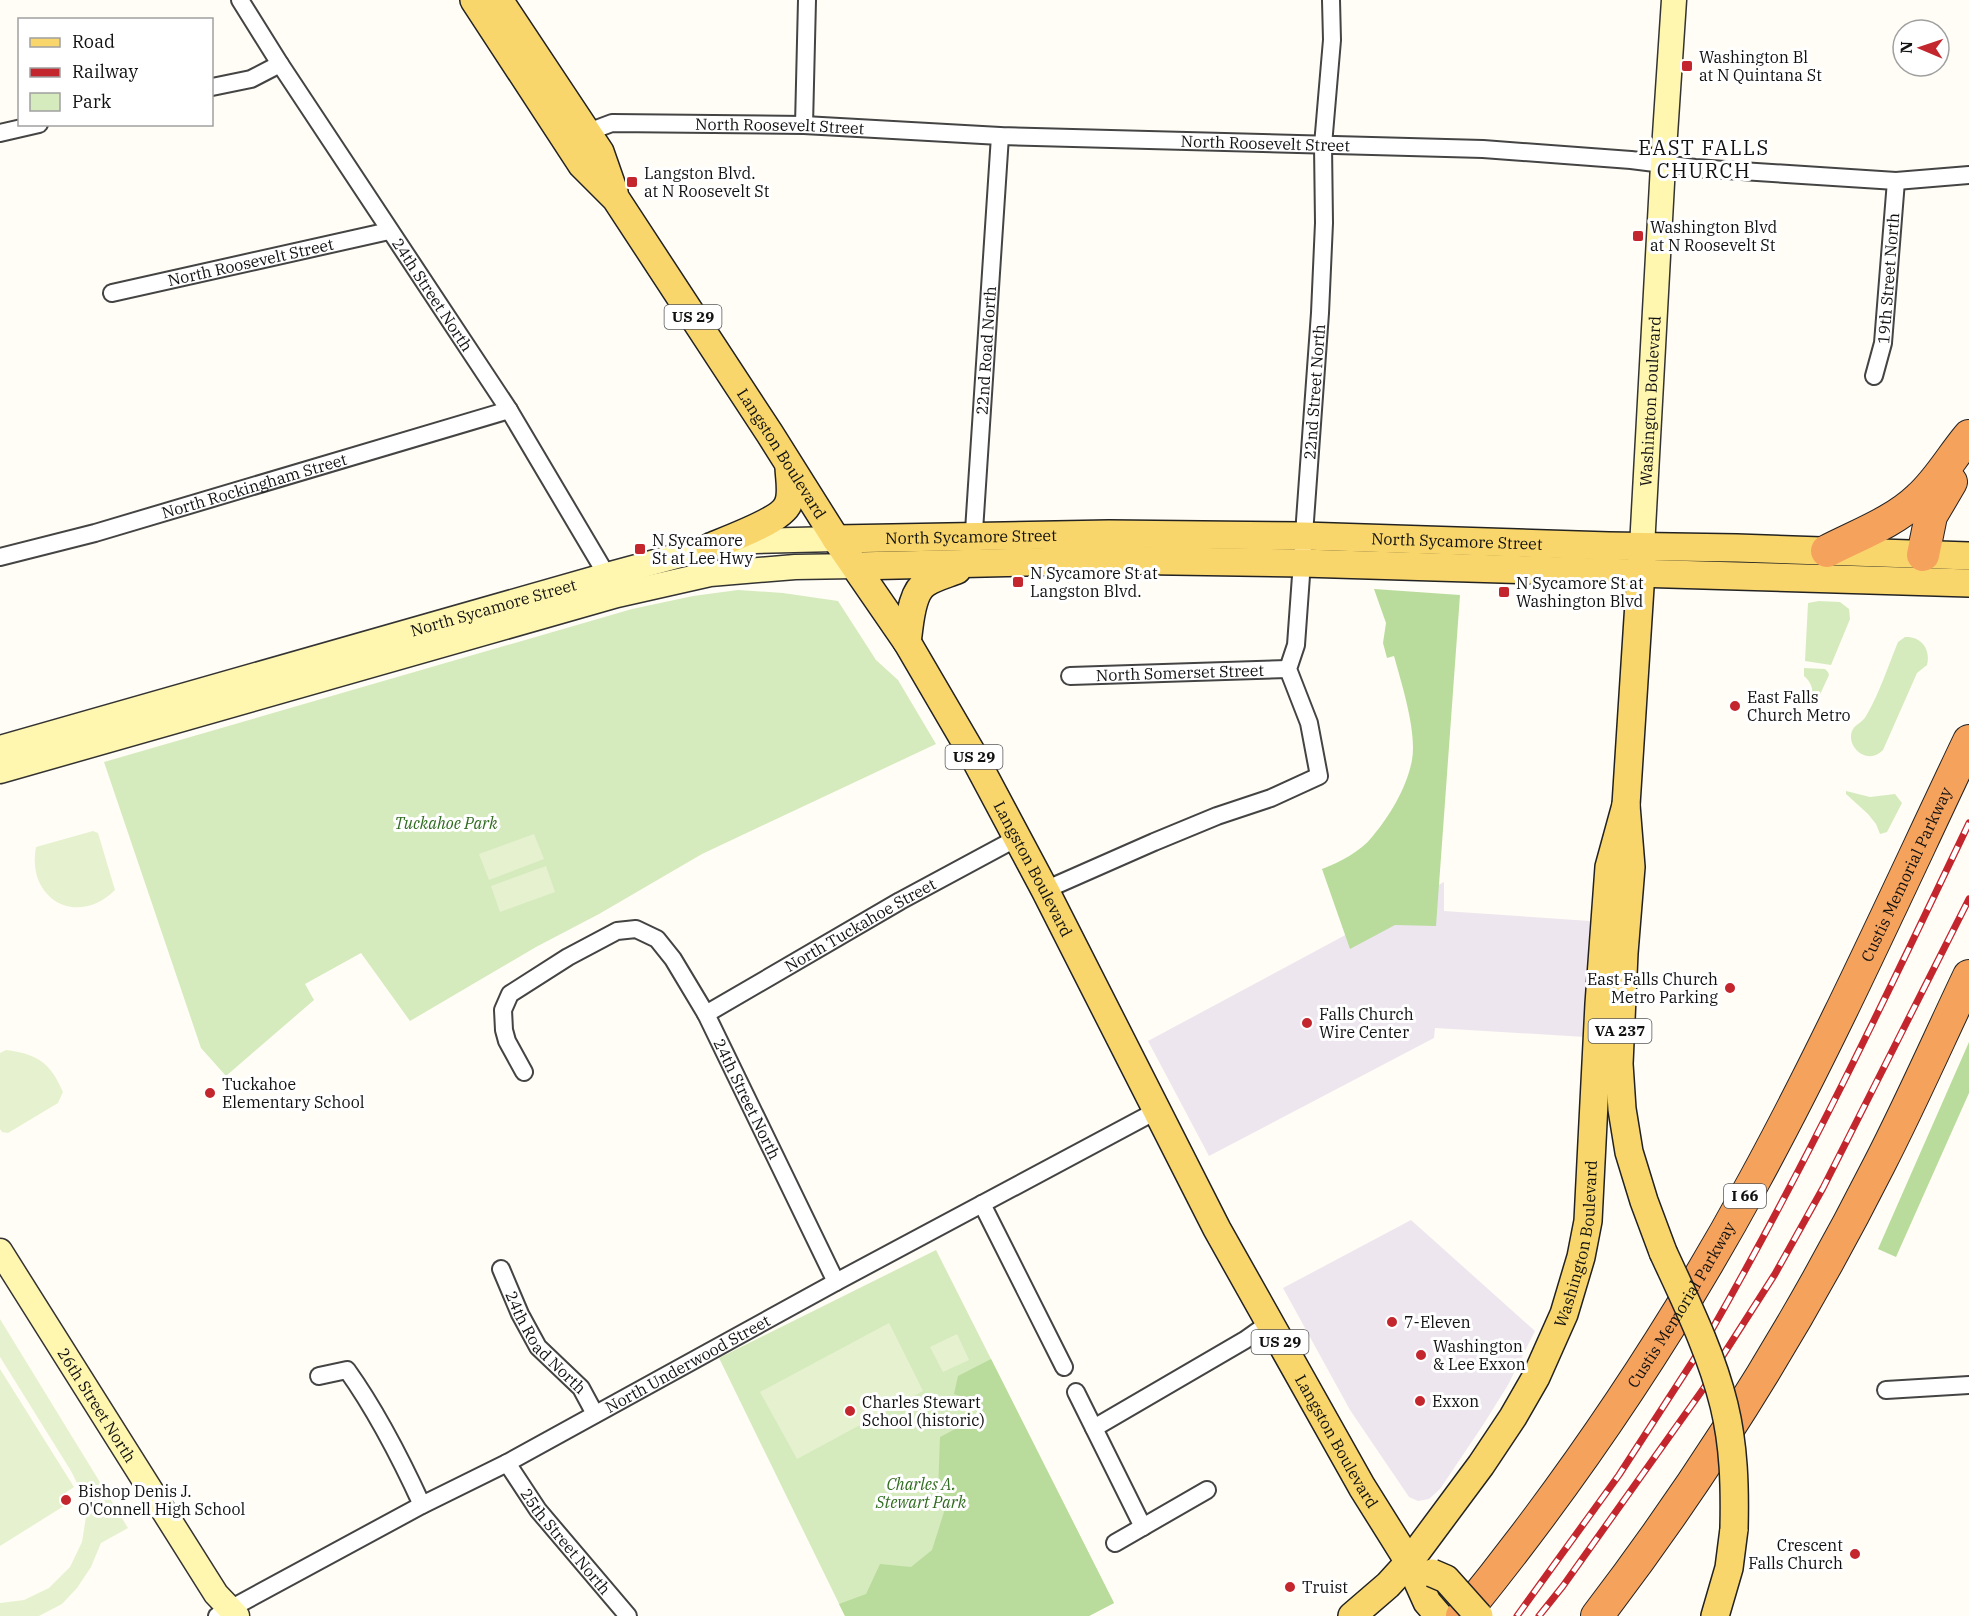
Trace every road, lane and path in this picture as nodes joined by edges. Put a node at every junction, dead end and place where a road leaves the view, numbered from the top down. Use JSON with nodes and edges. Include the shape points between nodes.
{"nodes":[{"id":1,"x":240,"y":0,"type":"edge"},
{"id":2,"x":474,"y":0,"type":"edge"},
{"id":3,"x":499,"y":0,"type":"edge"},
{"id":4,"x":807,"y":0,"type":"edge"},
{"id":5,"x":1331,"y":0,"type":"edge"},
{"id":6,"x":1674,"y":0,"type":"edge"},
{"id":7,"x":280,"y":64,"type":"junction"},
{"id":8,"x":213,"y":87,"type":"edge"},
{"id":9,"x":804,"y":125,"type":"junction"},
{"id":10,"x":30,"y":126,"type":"edge"},
{"id":11,"x":0,"y":133,"type":"edge"},
{"id":12,"x":1000,"y":136,"type":"junction"},
{"id":13,"x":577,"y":137,"type":"junction"},
{"id":14,"x":1323,"y":145,"type":"junction"},
{"id":15,"x":1663,"y":165,"type":"junction"},
{"id":16,"x":1969,"y":175,"type":"edge"},
{"id":17,"x":1896,"y":181,"type":"junction"},
{"id":18,"x":389,"y":231,"type":"junction"},
{"id":19,"x":112,"y":293,"type":"dead end"},
{"id":20,"x":1874,"y":376,"type":"dead end"},
{"id":21,"x":508,"y":410,"type":"junction"},
{"id":22,"x":1969,"y":436,"type":"edge"},
{"id":23,"x":1969,"y":453,"type":"edge"},
{"id":24,"x":789,"y":466,"type":"junction"},
{"id":25,"x":1303,"y":536,"type":"junction"},
{"id":26,"x":973,"y":537,"type":"junction"},
{"id":27,"x":836,"y":539,"type":"junction"},
{"id":28,"x":710,"y":547,"type":"junction"},
{"id":29,"x":1827,"y":551,"type":"junction"},
{"id":30,"x":1969,"y":556,"type":"edge"},
{"id":31,"x":0,"y":557,"type":"edge"},
{"id":32,"x":1642,"y":560,"type":"junction"},
{"id":33,"x":1302,"y":563,"type":"junction"},
{"id":34,"x":972,"y":564,"type":"junction"},
{"id":35,"x":855,"y":566,"type":"junction"},
{"id":36,"x":1921,"y":568,"type":"junction"},
{"id":37,"x":1969,"y":584,"type":"edge"},
{"id":38,"x":612,"y":585,"type":"junction"},
{"id":39,"x":907,"y":642,"type":"junction"},
{"id":40,"x":1288,"y":669,"type":"junction"},
{"id":41,"x":1070,"y":676,"type":"dead end"},
{"id":42,"x":1969,"y":741,"type":"edge"},
{"id":43,"x":0,"y":748,"type":"edge"},
{"id":44,"x":0,"y":771,"type":"edge"},
{"id":45,"x":1626,"y":805,"type":"junction"},
{"id":46,"x":1017,"y":838,"type":"junction"},
{"id":47,"x":1045,"y":890,"type":"junction"},
{"id":48,"x":1969,"y":976,"type":"edge"},
{"id":49,"x":706,"y":1014,"type":"junction"},
{"id":50,"x":524,"y":1072,"type":"dead end"},
{"id":51,"x":1156,"y":1111,"type":"junction"},
{"id":52,"x":982,"y":1204,"type":"junction"},
{"id":53,"x":0,"y":1251,"type":"edge"},
{"id":54,"x":501,"y":1269,"type":"dead end"},
{"id":55,"x":836,"y":1282,"type":"junction"},
{"id":56,"x":1269,"y":1323,"type":"junction"},
{"id":57,"x":1064,"y":1367,"type":"dead end"},
{"id":58,"x":319,"y":1376,"type":"dead end"},
{"id":59,"x":1969,"y":1385,"type":"edge"},
{"id":60,"x":1886,"y":1390,"type":"dead end"},
{"id":61,"x":1076,"y":1392,"type":"dead end"},
{"id":62,"x":595,"y":1414,"type":"junction"},
{"id":63,"x":1094,"y":1428,"type":"junction"},
{"id":64,"x":507,"y":1462,"type":"junction"},
{"id":65,"x":1207,"y":1490,"type":"dead end"},
{"id":66,"x":422,"y":1504,"type":"junction"},
{"id":67,"x":1143,"y":1527,"type":"junction"},
{"id":68,"x":1115,"y":1543,"type":"dead end"},
{"id":69,"x":1421,"y":1574,"type":"junction"},
{"id":70,"x":228,"y":1614,"type":"edge"},
{"id":71,"x":628,"y":1616,"type":"edge"},
{"id":72,"x":1352,"y":1616,"type":"edge"},
{"id":73,"x":1439,"y":1616,"type":"edge"},
{"id":74,"x":1462,"y":1616,"type":"edge"},
{"id":75,"x":1479,"y":1616,"type":"edge"},
{"id":76,"x":1597,"y":1616,"type":"edge"},
{"id":77,"x":1715,"y":1616,"type":"edge"}],
"edges":[{"from":1,"to":7,"type":"street","name":"24th Street North"},
{"from":2,"to":13,"type":"main road","name":"Langston Boulevard","number":"US 29"},
{"from":3,"to":13,"type":"main road","name":"Langston Boulevard","number":"US 29"},
{"from":4,"to":9,"type":"street"},
{"from":5,"to":14,"type":"street","name":"22nd Street North","via":[[1332,40]]},
{"from":6,"to":15,"type":"main road","name":"Washington Boulevard","number":"VA 237"},
{"from":7,"to":8,"type":"street","via":[[255,77]]},
{"from":7,"to":18,"type":"street","name":"24th Street North"},
{"from":9,"to":12,"type":"street","name":"North Roosevelt Street"},
{"from":9,"to":13,"type":"street","name":"North Roosevelt Street","via":[[612,123]]},
{"from":10,"to":11,"type":"street"},
{"from":12,"to":14,"type":"street","name":"North Roosevelt Street"},
{"from":12,"to":26,"type":"street","name":"22nd Road North"},
{"from":13,"to":24,"type":"main road","name":"Langston Boulevard","number":"US 29","via":[[582,165],[616,199]]},
{"from":14,"to":15,"type":"street","name":"North Roosevelt Street","via":[[1483,149],[1631,159]]},
{"from":14,"to":25,"type":"street","name":"22nd Street North","via":[[1320,302]]},
{"from":15,"to":17,"type":"street","name":"North Roosevelt Street"},
{"from":15,"to":32,"type":"main road","name":"Washington Boulevard","number":"VA 237"},
{"from":16,"to":17,"type":"street","name":"North Roosevelt Street"},
{"from":17,"to":20,"type":"street","name":"19th Street North","via":[[1883,343]]},
{"from":18,"to":19,"type":"street","name":"North Roosevelt Street"},
{"from":18,"to":21,"type":"street","name":"24th Street North"},
{"from":21,"to":31,"type":"street","name":"North Rockingham Street"},
{"from":21,"to":38,"type":"street","name":"24th Street North"},
{"from":22,"to":29,"type":"highway","via":[[1914,502]]},
{"from":23,"to":36,"type":"highway","via":[[1930,516]]},
{"from":24,"to":27,"type":"main road","name":"Langston Boulevard","number":"US 29"},
{"from":24,"to":28,"type":"main road","via":[[790,498],[785,510]]},
{"from":25,"to":26,"type":"main road","name":"North Sycamore Street"},
{"from":25,"to":32,"type":"main road","name":"North Sycamore Street"},
{"from":25,"to":33,"type":"street","name":"22nd Street North"},
{"from":26,"to":27,"type":"main road","name":"North Sycamore Street"},
{"from":26,"to":34,"type":"street","name":"22nd Road North"},
{"from":27,"to":28,"type":"main road","name":"North Sycamore Street","via":[[755,541]]},
{"from":27,"to":35,"type":"main road","name":"Langston Boulevard","number":"US 29"},
{"from":28,"to":38,"type":"main road","name":"North Sycamore Street"},
{"from":29,"to":32,"type":"main road","name":"North Sycamore Street"},
{"from":29,"to":36,"type":"main road","name":"North Sycamore Street"},
{"from":30,"to":36,"type":"main road","name":"North Sycamore Street"},
{"from":32,"to":33,"type":"main road","name":"North Sycamore Street","via":[[1528,571]]},
{"from":32,"to":36,"type":"main road","name":"North Sycamore Street"},
{"from":32,"to":45,"type":"main road","name":"Washington Boulevard","number":"VA 237"},
{"from":33,"to":34,"type":"main road","name":"North Sycamore Street","via":[[1108,560]]},
{"from":33,"to":40,"type":"street","name":"22nd Street North","via":[[1296,645]]},
{"from":34,"to":35,"type":"main road","name":"North Sycamore Street"},
{"from":34,"to":39,"type":"main road","via":[[920,588]]},
{"from":35,"to":38,"type":"main road","name":"North Sycamore Street","via":[[795,567]]},
{"from":35,"to":39,"type":"main road","name":"Langston Boulevard","number":"US 29"},
{"from":36,"to":37,"type":"main road","name":"North Sycamore Street"},
{"from":38,"to":43,"type":"main road","name":"North Sycamore Street"},
{"from":38,"to":44,"type":"main road","name":"North Sycamore Street"},
{"from":39,"to":46,"type":"main road","name":"Langston Boulevard","number":"US 29"},
{"from":40,"to":41,"type":"street","name":"North Somerset Street"},
{"from":40,"to":47,"type":"street","via":[[1309,723],[1319,776]]},
{"from":42,"to":74,"type":"highway","name":"Custis Memorial Parkway","number":"I 66","via":[[1796,1103],[1714,1252],[1605,1424]]},
{"from":45,"to":69,"type":"main road","name":"Washington Boulevard","number":"VA 237","via":[[1609,867],[1590,1201],[1576,1274],[1564,1314],[1526,1394]]},
{"from":45,"to":77,"type":"main road","name":"Washington Boulevard","number":"VA 237","bridge":true,"via":[[1631,867],[1620,1019],[1620,1087],[1629,1152],[1644,1201],[1703,1342],[1724,1404],[1734,1465],[1734,1529],[1729,1568]]},
{"from":46,"to":47,"type":"main road","name":"Langston Boulevard","number":"US 29"},
{"from":46,"to":49,"type":"street","name":"North Tuckahoe Street","via":[[909,895]]},
{"from":47,"to":51,"type":"main road","name":"Langston Boulevard","number":"US 29"},
{"from":48,"to":76,"type":"highway","via":[[1880,1164],[1795,1321],[1695,1480]]},
{"from":49,"to":50,"type":"street","name":"24th Street North","via":[[662,944],[640,931],[612,933],[510,994],[503,1010],[504,1030]]},
{"from":49,"to":55,"type":"street","name":"24th Street North"},
{"from":51,"to":52,"type":"street","name":"North Underwood Street"},
{"from":51,"to":56,"type":"main road","name":"Langston Boulevard","number":"US 29"},
{"from":52,"to":55,"type":"street","name":"North Underwood Street"},
{"from":52,"to":57,"type":"street"},
{"from":53,"to":70,"type":"main road","name":"26th Street North"},
{"from":54,"to":62,"type":"street","name":"24th Road North","via":[[538,1347],[581,1388]]},
{"from":55,"to":62,"type":"street","name":"North Underwood Street"},
{"from":56,"to":63,"type":"street"},
{"from":56,"to":69,"type":"main road","name":"Langston Boulevard","number":"US 29","via":[[1362,1487]]},
{"from":58,"to":66,"type":"street","via":[[347,1370],[372,1405]]},
{"from":59,"to":60,"type":"street"},
{"from":61,"to":63,"type":"street"},
{"from":62,"to":64,"type":"street","name":"North Underwood Street"},
{"from":63,"to":67,"type":"street"},
{"from":64,"to":66,"type":"street","name":"North Underwood Street"},
{"from":64,"to":71,"type":"street","name":"25th Street North","via":[[538,1510]]},
{"from":65,"to":67,"type":"street"},
{"from":66,"to":70,"type":"street","name":"North Underwood Street"},
{"from":67,"to":68,"type":"street"},
{"from":69,"to":72,"type":"main road","name":"Washington Boulevard","via":[[1388,1585]]},
{"from":69,"to":73,"type":"main road","name":"Langston Boulevard","number":"US 29","via":[[1427,1602]]},
{"from":69,"to":75,"type":"main road","name":"Langston Boulevard","number":"US 29","bridge":true,"via":[[1446,1579]]}]}
